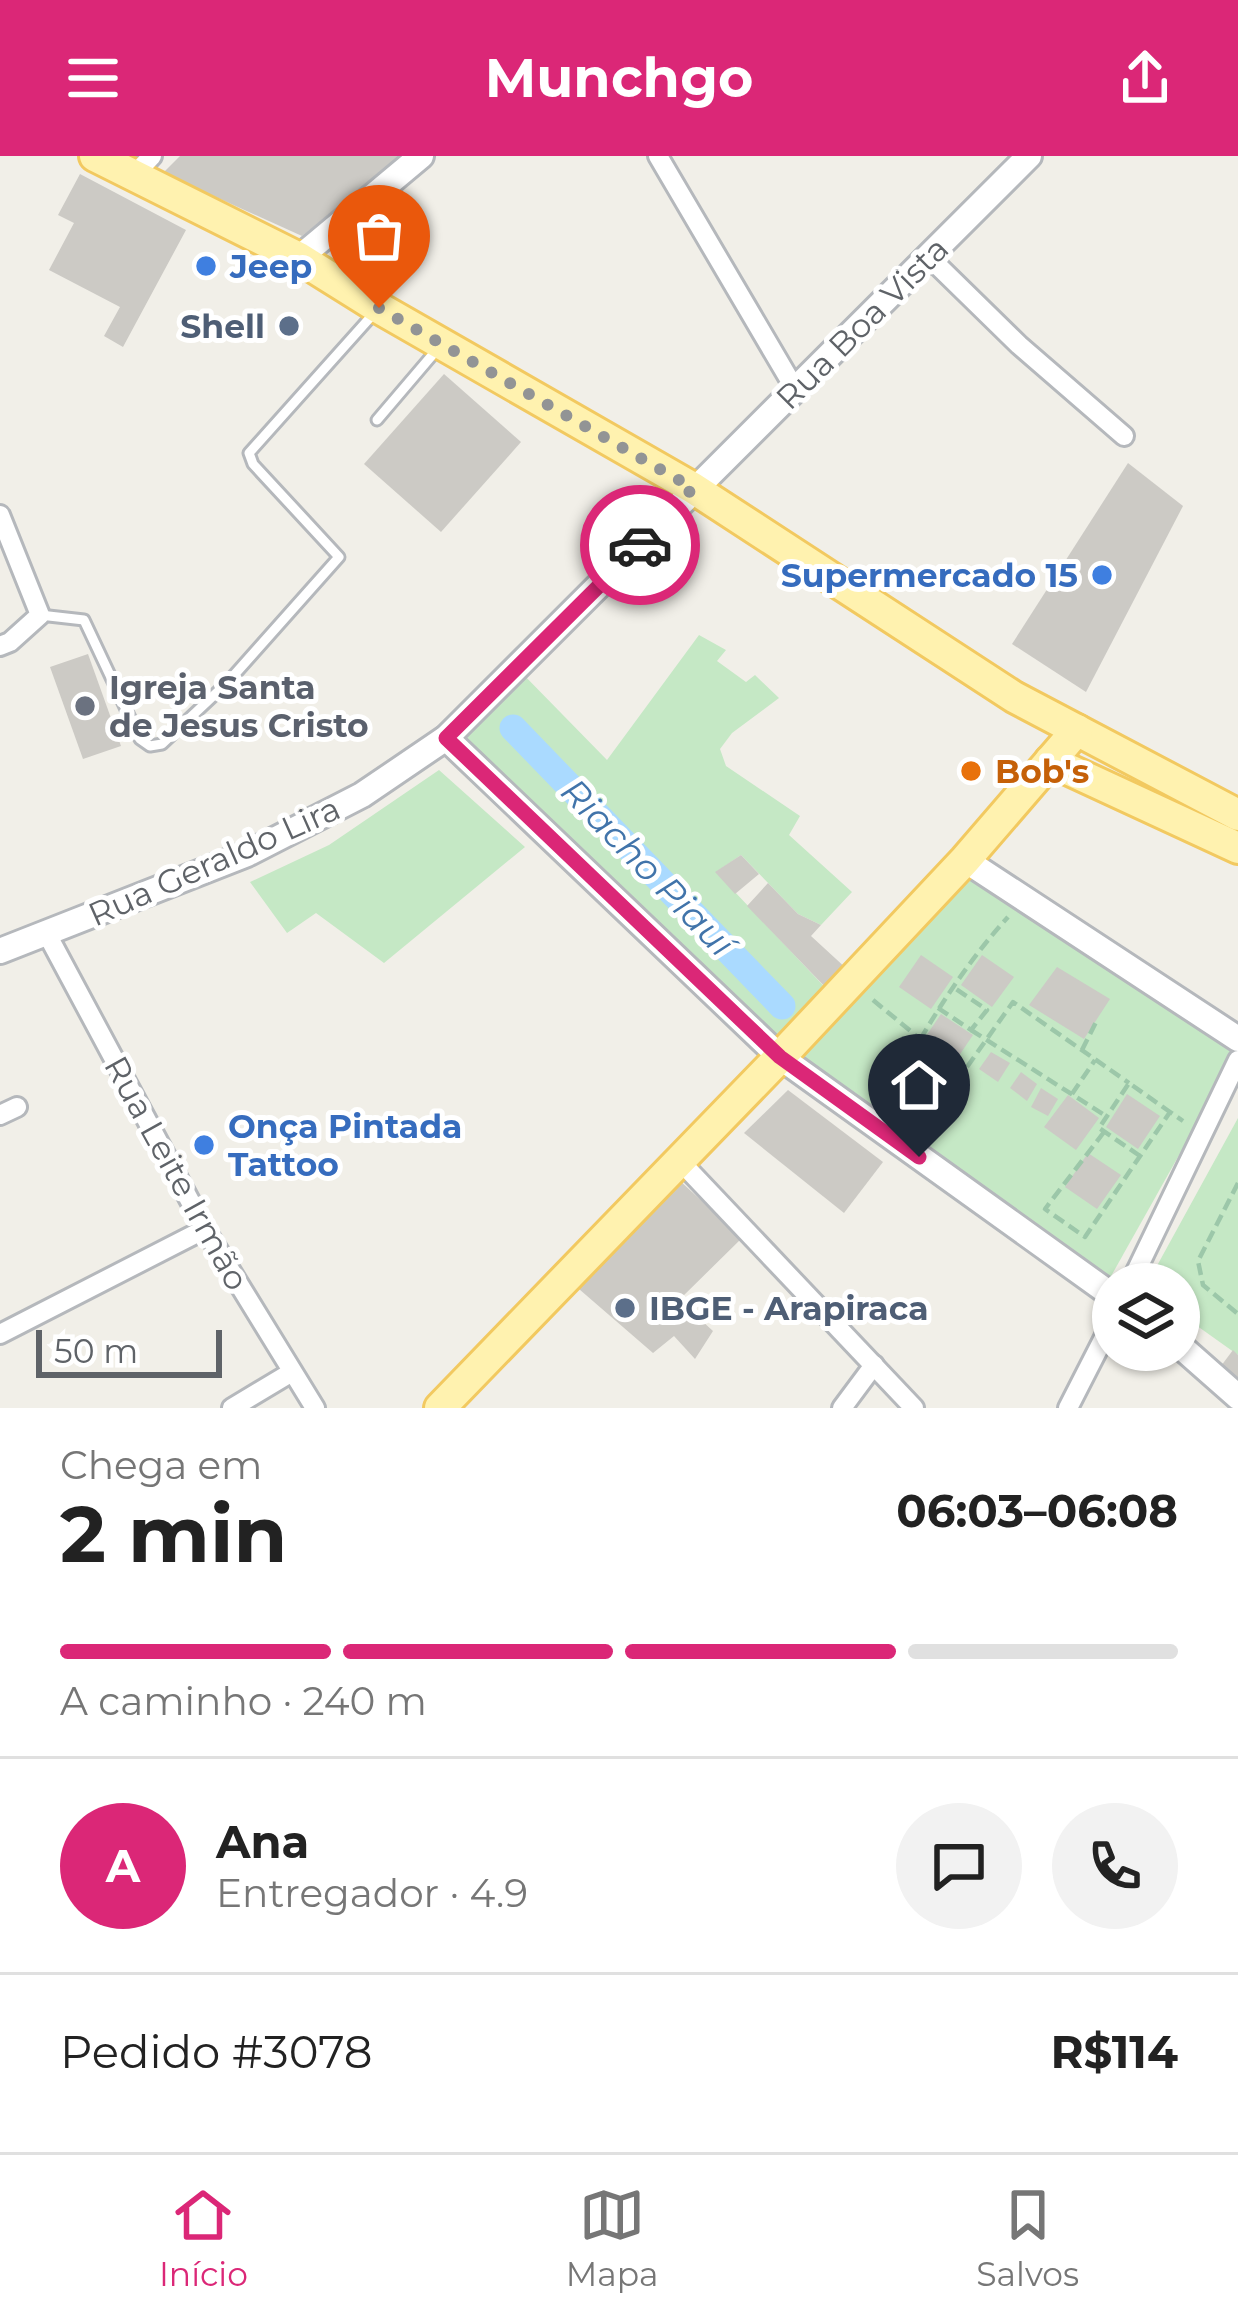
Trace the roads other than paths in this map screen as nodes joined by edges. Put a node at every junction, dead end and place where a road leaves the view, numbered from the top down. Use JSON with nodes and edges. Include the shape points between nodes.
{"nodes":[{"id":1,"x":95,"y":156,"type":"edge"},
{"id":2,"x":421,"y":156,"type":"edge"},
{"id":3,"x":658,"y":156,"type":"edge"},
{"id":4,"x":1029,"y":156,"type":"edge"},
{"id":5,"x":142,"y":166,"type":"edge"},
{"id":6,"x":929,"y":256,"type":"junction"},
{"id":7,"x":299,"y":258,"type":"junction"},
{"id":8,"x":379,"y":308,"type":"junction"},
{"id":9,"x":443,"y":342,"type":"junction"},
{"id":10,"x":795,"y":389,"type":"junction"},
{"id":11,"x":377,"y":420,"type":"dead end"},
{"id":12,"x":1124,"y":436,"type":"dead end"},
{"id":13,"x":693,"y":488,"type":"junction"},
{"id":14,"x":0,"y":515,"type":"edge"},
{"id":15,"x":40,"y":614,"type":"junction"},
{"id":16,"x":0,"y":646,"type":"edge"},
{"id":17,"x":1077,"y":730,"type":"junction"},
{"id":18,"x":446,"y":738,"type":"junction"},
{"id":19,"x":1050,"y":761,"type":"junction"},
{"id":20,"x":1238,"y":815,"type":"edge"},
{"id":21,"x":1238,"y":848,"type":"edge"},
{"id":22,"x":965,"y":860,"type":"junction"},
{"id":23,"x":46,"y":934,"type":"junction"},
{"id":24,"x":0,"y":951,"type":"edge"},
{"id":25,"x":1238,"y":1039,"type":"edge"},
{"id":26,"x":780,"y":1057,"type":"junction"},
{"id":27,"x":1238,"y":1060,"type":"edge"},
{"id":28,"x":680,"y":1161,"type":"junction"},
{"id":29,"x":205,"y":1229,"type":"junction"},
{"id":30,"x":1140,"y":1263,"type":"edge"},
{"id":31,"x":1092,"y":1281,"type":"edge"},
{"id":32,"x":0,"y":1334,"type":"edge"},
{"id":33,"x":1092,"y":1361,"type":"edge"},
{"id":34,"x":1200,"y":1364,"type":"edge"},
{"id":35,"x":874,"y":1365,"type":"junction"},
{"id":36,"x":292,"y":1372,"type":"junction"},
{"id":37,"x":1238,"y":1397,"type":"edge"},
{"id":38,"x":232,"y":1408,"type":"edge"},
{"id":39,"x":315,"y":1408,"type":"edge"},
{"id":40,"x":440,"y":1408,"type":"edge"},
{"id":41,"x":842,"y":1408,"type":"edge"},
{"id":42,"x":914,"y":1408,"type":"edge"},
{"id":43,"x":1068,"y":1408,"type":"edge"}],
"edges":[{"from":1,"to":5,"type":"main road"},
{"from":2,"to":7,"type":"street"},
{"from":3,"to":10,"type":"street"},
{"from":4,"to":6,"type":"street","name":"Rua Boa Vista"},
{"from":5,"to":7,"type":"main road"},
{"from":6,"to":10,"type":"street","name":"Rua Boa Vista"},
{"from":6,"to":12,"type":"street"},
{"from":7,"to":8,"type":"main road"},
{"from":8,"to":9,"type":"main road"},
{"from":8,"to":15,"type":"lane","via":[[249,453],[339,557],[162,744],[140,739],[85,620]]},
{"from":9,"to":11,"type":"lane"},
{"from":9,"to":13,"type":"main road"},
{"from":10,"to":13,"type":"street","name":"Rua Boa Vista"},
{"from":13,"to":17,"type":"main road"},
{"from":13,"to":18,"type":"street","name":"Rua Geraldo Lira"},
{"from":14,"to":15,"type":"street"},
{"from":15,"to":16,"type":"street"},
{"from":17,"to":19,"type":"main road"},
{"from":17,"to":20,"type":"main road"},
{"from":18,"to":23,"type":"street","name":"Rua Geraldo Lira","via":[[362,795],[247,854]]},
{"from":18,"to":26,"type":"street"},
{"from":19,"to":21,"type":"main road"},
{"from":19,"to":22,"type":"main road"},
{"from":22,"to":25,"type":"street"},
{"from":22,"to":26,"type":"main road"},
{"from":23,"to":24,"type":"street","name":"Rua Geraldo Lira"},
{"from":23,"to":29,"type":"street","name":"Rua Leite Irmão"},
{"from":26,"to":28,"type":"main road"},
{"from":26,"to":31,"type":"street"},
{"from":27,"to":30,"type":"street"},
{"from":28,"to":35,"type":"street"},
{"from":28,"to":40,"type":"main road"},
{"from":29,"to":32,"type":"street"},
{"from":29,"to":36,"type":"street","name":"Rua Leite Irmão"},
{"from":33,"to":43,"type":"street"},
{"from":34,"to":37,"type":"street"},
{"from":35,"to":41,"type":"street"},
{"from":35,"to":42,"type":"street"},
{"from":36,"to":38,"type":"street"},
{"from":36,"to":39,"type":"street","name":"Rua Leite Irmão"}]}
